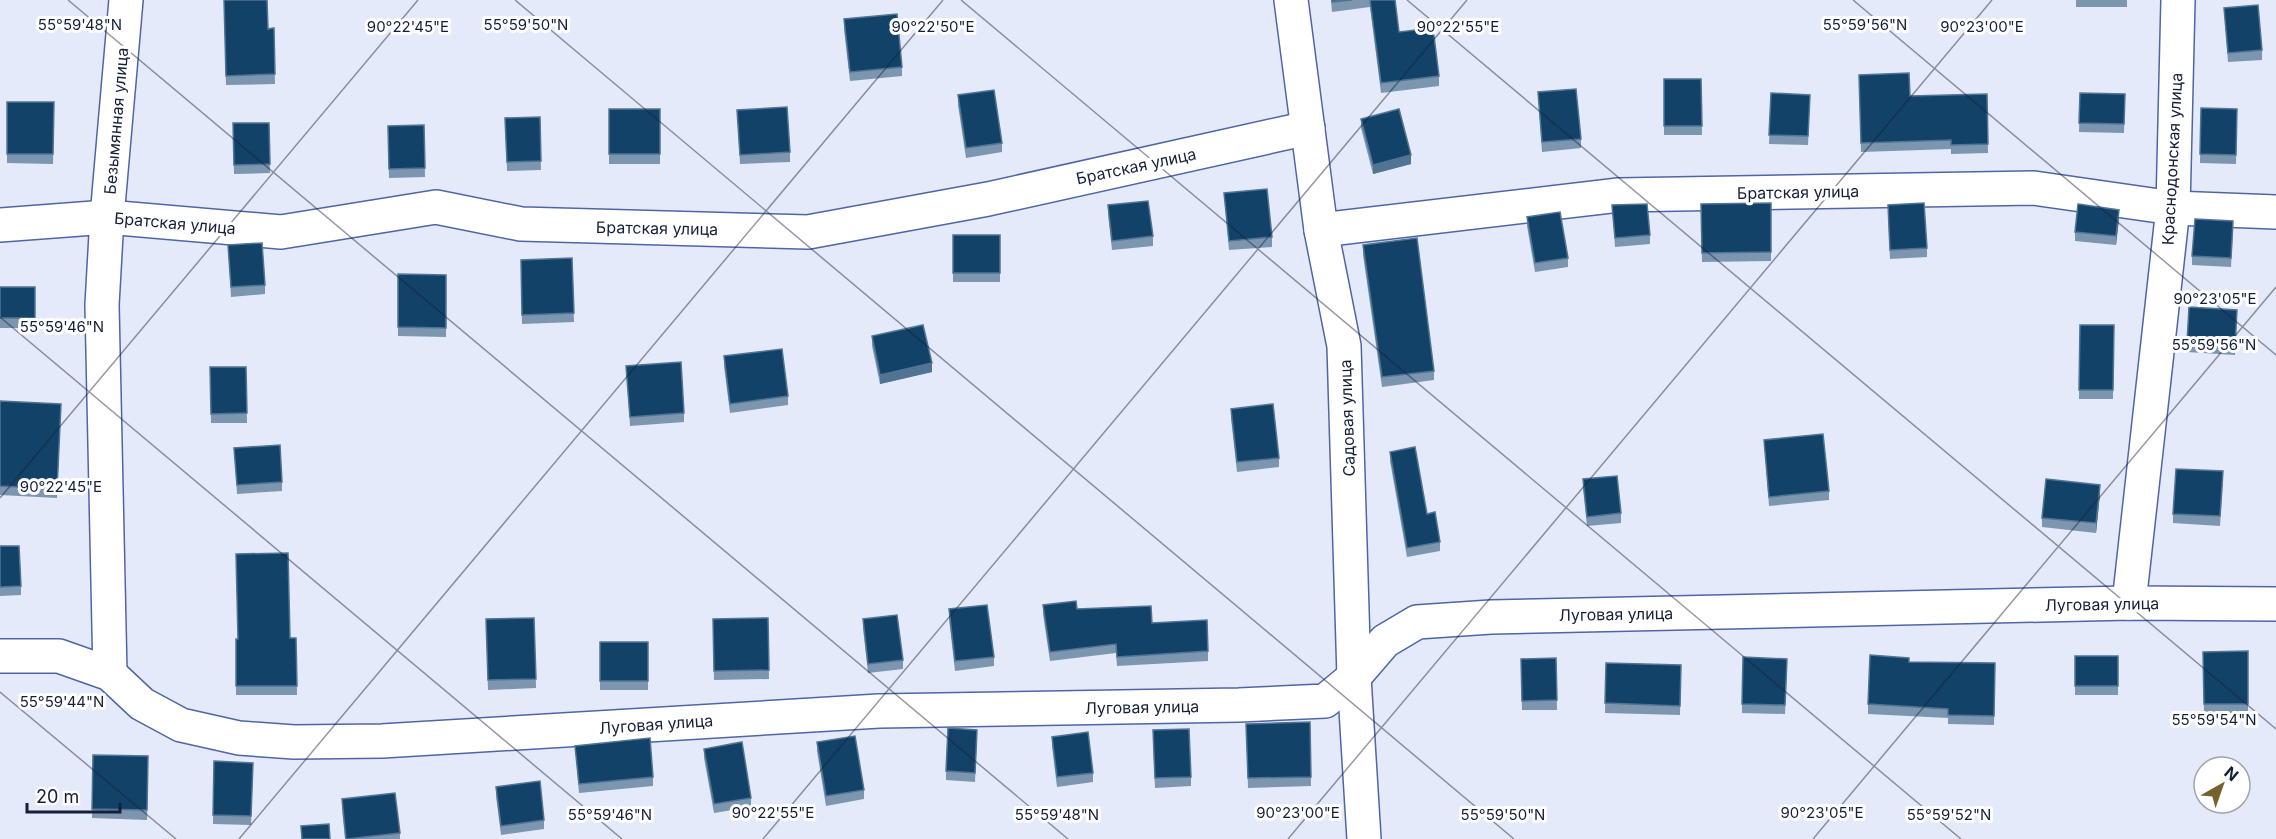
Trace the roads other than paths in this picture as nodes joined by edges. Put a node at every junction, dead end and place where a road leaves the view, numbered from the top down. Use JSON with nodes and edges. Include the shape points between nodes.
{"nodes":[{"id":1,"x":126,"y":0,"type":"edge"},
{"id":2,"x":1291,"y":0,"type":"edge"},
{"id":3,"x":2178,"y":0,"type":"edge"},
{"id":4,"x":1308,"y":128,"type":"junction"},
{"id":5,"x":2173,"y":208,"type":"junction"},
{"id":6,"x":2276,"y":212,"type":"edge"},
{"id":7,"x":107,"y":217,"type":"junction"},
{"id":8,"x":0,"y":225,"type":"edge"},
{"id":9,"x":1321,"y":230,"type":"junction"},
{"id":10,"x":2129,"y":603,"type":"junction"},
{"id":11,"x":2276,"y":604,"type":"edge"},
{"id":12,"x":0,"y":656,"type":"edge"},
{"id":13,"x":110,"y":674,"type":"junction"},
{"id":14,"x":1354,"y":676,"type":"junction"},
{"id":15,"x":1364,"y":839,"type":"edge"}],
"edges":[{"from":1,"to":7,"type":"street","name":"Безымянная улица"},
{"from":2,"to":4,"type":"street","name":"Садовая улица"},
{"from":3,"to":5,"type":"street","name":"Краснодонская улица"},
{"from":4,"to":7,"type":"street","name":"Братская улица","via":[[988,199],[808,232],[522,224],[436,207],[281,232]]},
{"from":4,"to":9,"type":"street","name":"Садовая улица"},
{"from":5,"to":6,"type":"street","name":"Братская улица"},
{"from":5,"to":9,"type":"street","name":"Братская улица","via":[[2034,188],[1619,195]]},
{"from":5,"to":10,"type":"street","name":"Краснодонская улица"},
{"from":7,"to":8,"type":"street","name":"Братская улица"},
{"from":7,"to":13,"type":"street","name":"Безымянная улица","via":[[102,305]]},
{"from":9,"to":14,"type":"street","name":"Садовая улица","via":[[1344,346]]},
{"from":10,"to":11,"type":"street","name":"Луговая улица"},
{"from":10,"to":14,"type":"street","name":"Луговая улица","via":[[1491,617],[1418,622],[1385,641]]},
{"from":12,"to":13,"type":"street","name":"Луговая улица","via":[[59,656]]},
{"from":13,"to":14,"type":"street","name":"Луговая улица","via":[[142,704],[181,725],[239,738],[294,742],[382,741],[879,711],[1324,701]]},
{"from":14,"to":15,"type":"street","name":"Садовая улица"}]}
